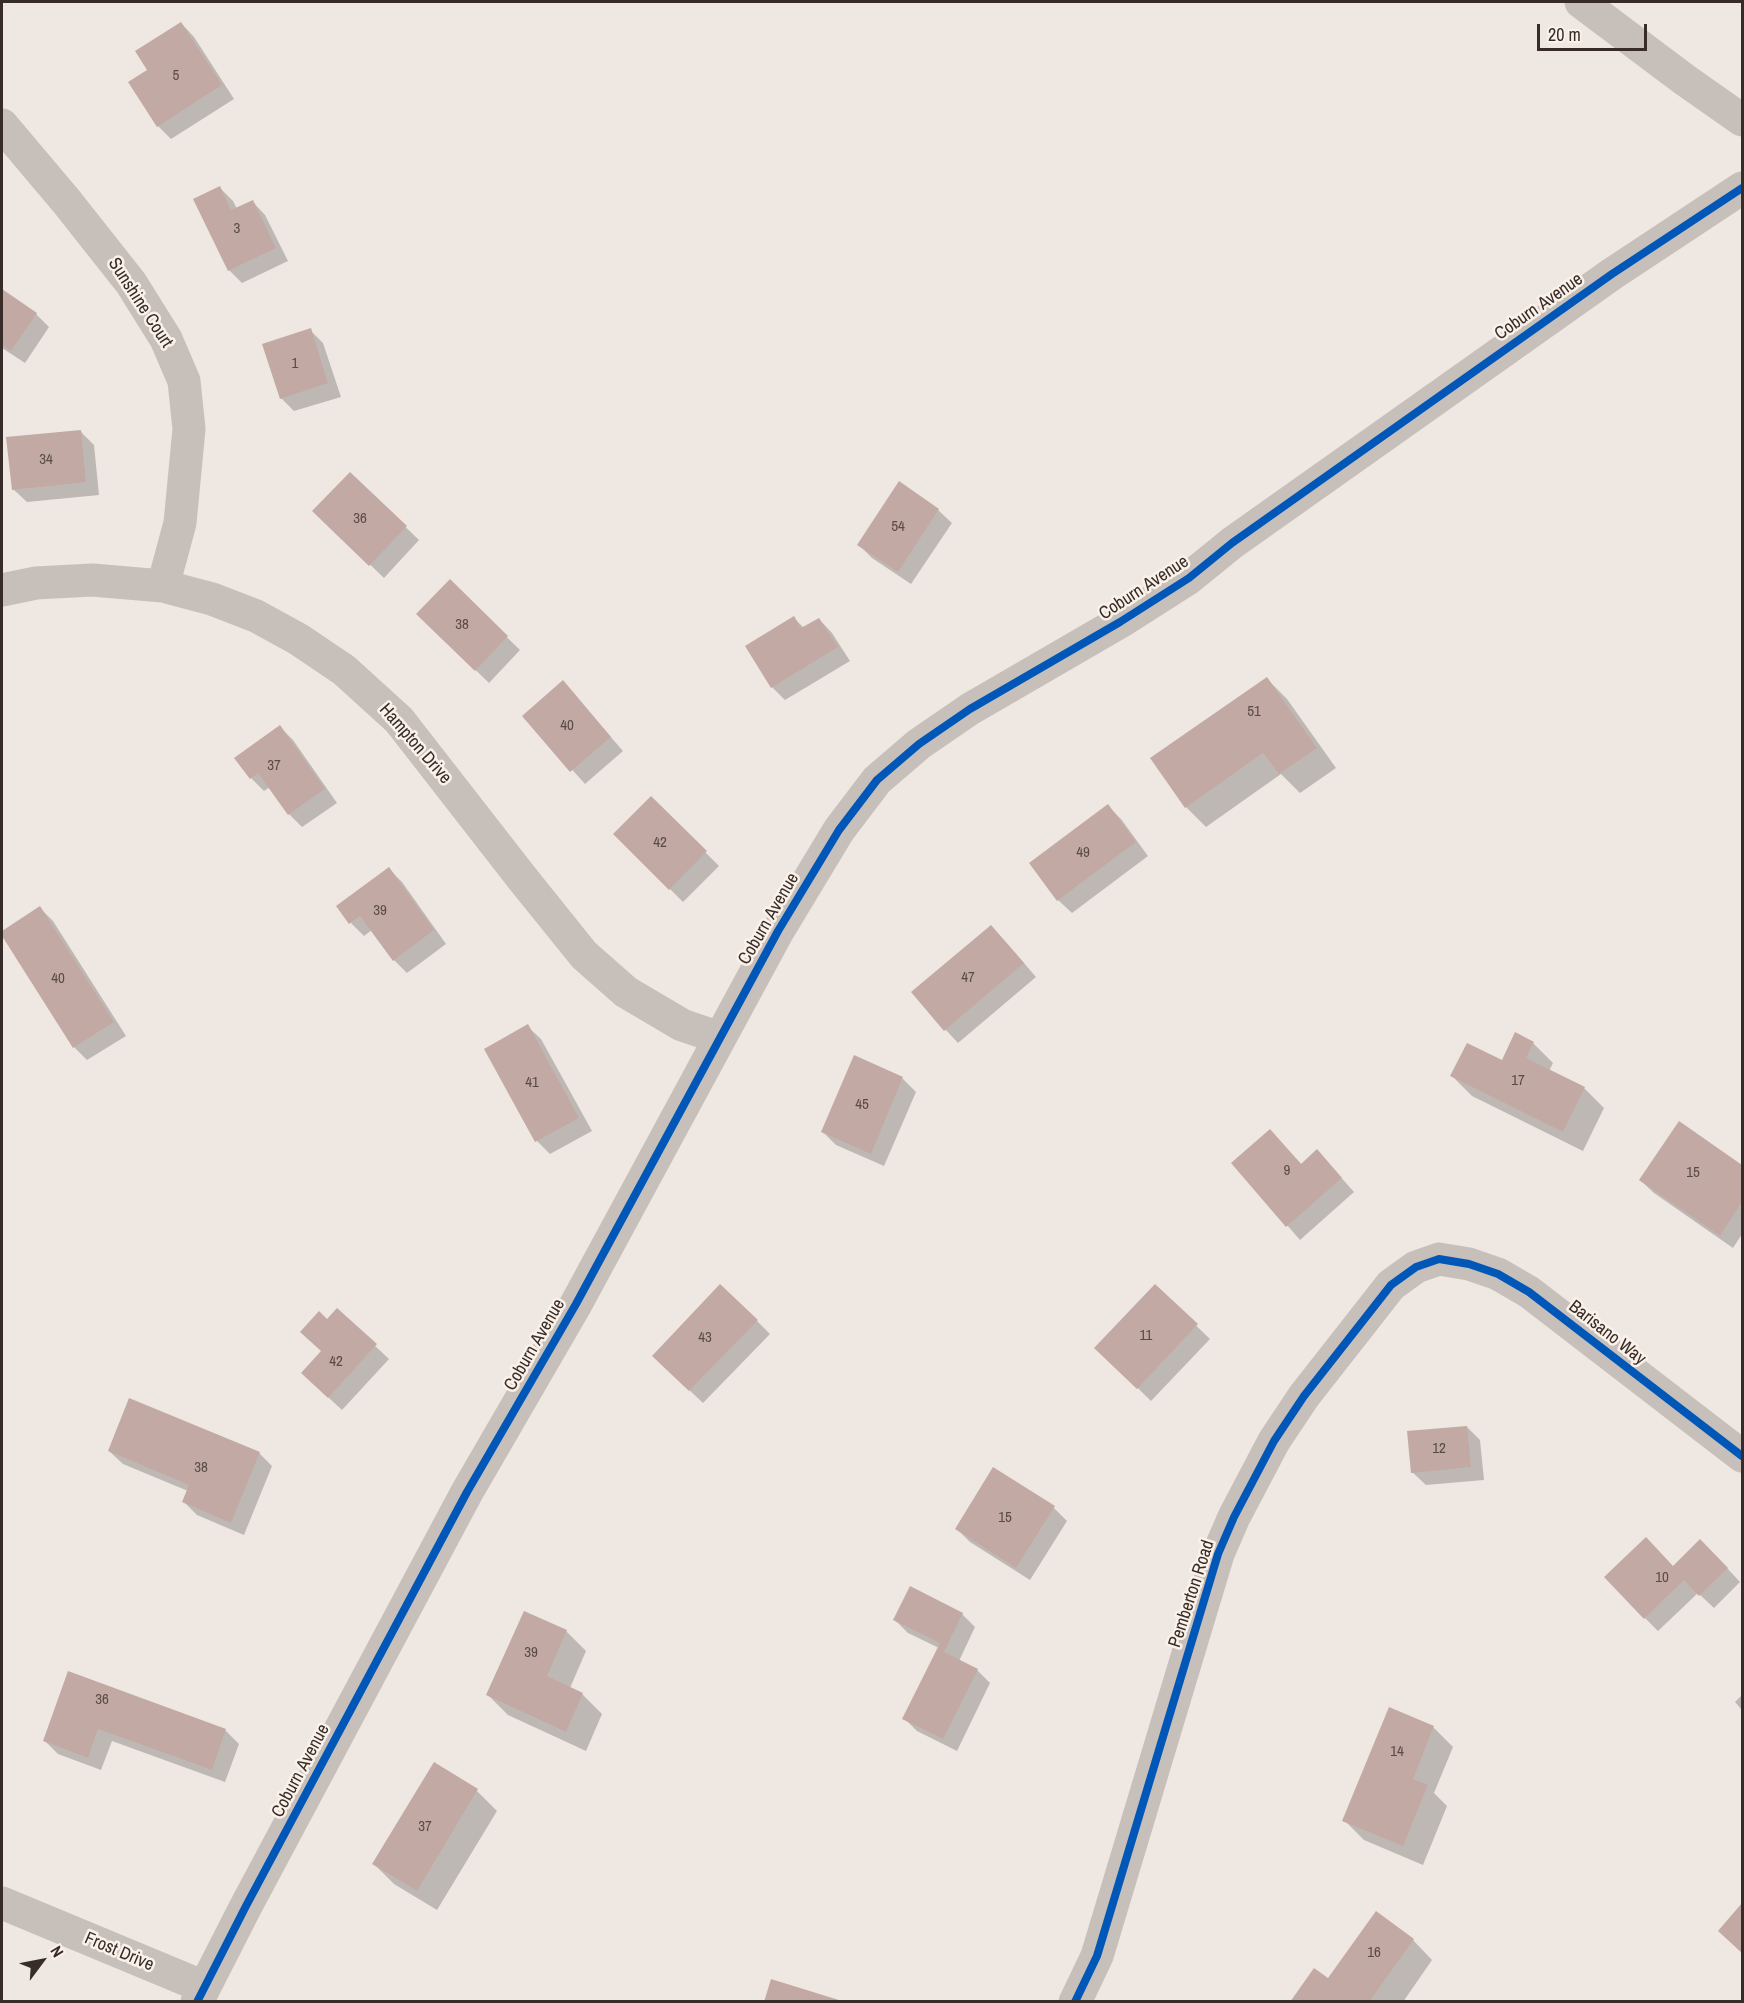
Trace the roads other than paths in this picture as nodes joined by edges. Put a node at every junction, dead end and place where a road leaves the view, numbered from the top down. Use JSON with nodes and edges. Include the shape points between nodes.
{"nodes":[{"id":1,"x":1581,"y":2,"type":"edge"},
{"id":2,"x":1743,"y":120,"type":"edge"},
{"id":3,"x":2,"y":125,"type":"edge"},
{"id":4,"x":1743,"y":188,"type":"edge"},
{"id":5,"x":163,"y":586,"type":"junction"},
{"id":6,"x":2,"y":590,"type":"edge"},
{"id":7,"x":720,"y":1038,"type":"junction"},
{"id":8,"x":1440,"y":1258,"type":"joint"},
{"id":9,"x":1743,"y":1456,"type":"edge"},
{"id":10,"x":2,"y":1903,"type":"edge"},
{"id":11,"x":200,"y":1994,"type":"edge"},
{"id":12,"x":1075,"y":2001,"type":"edge"}],
"edges":[{"from":1,"to":2,"type":"street"},
{"from":3,"to":5,"type":"street","name":"Sunshine Court","via":[[131,283],[166,339],[184,381],[189,429],[180,524]]},
{"from":4,"to":7,"type":"street","name":"Coburn Avenue","via":[[1592,288],[1232,543],[1189,578],[970,709],[919,744],[877,780],[838,830]]},
{"from":5,"to":6,"type":"street","name":"Hampton Drive","via":[[92,580],[36,583]]},
{"from":5,"to":7,"type":"street","name":"Hampton Drive","via":[[256,616],[344,670],[399,720],[584,955],[626,992],[682,1025]]},
{"from":7,"to":11,"type":"street","name":"Coburn Avenue","via":[[587,1284],[467,1492]]},
{"from":8,"to":9,"type":"street","name":"Barisano Way","via":[[1498,1274],[1529,1292]]},
{"from":8,"to":12,"type":"street","name":"Pemberton Road","via":[[1416,1266],[1391,1285],[1304,1396],[1248,1489],[1218,1554],[1113,1907],[1097,1956]]},
{"from":10,"to":11,"type":"street","name":"Frost Drive"}]}
